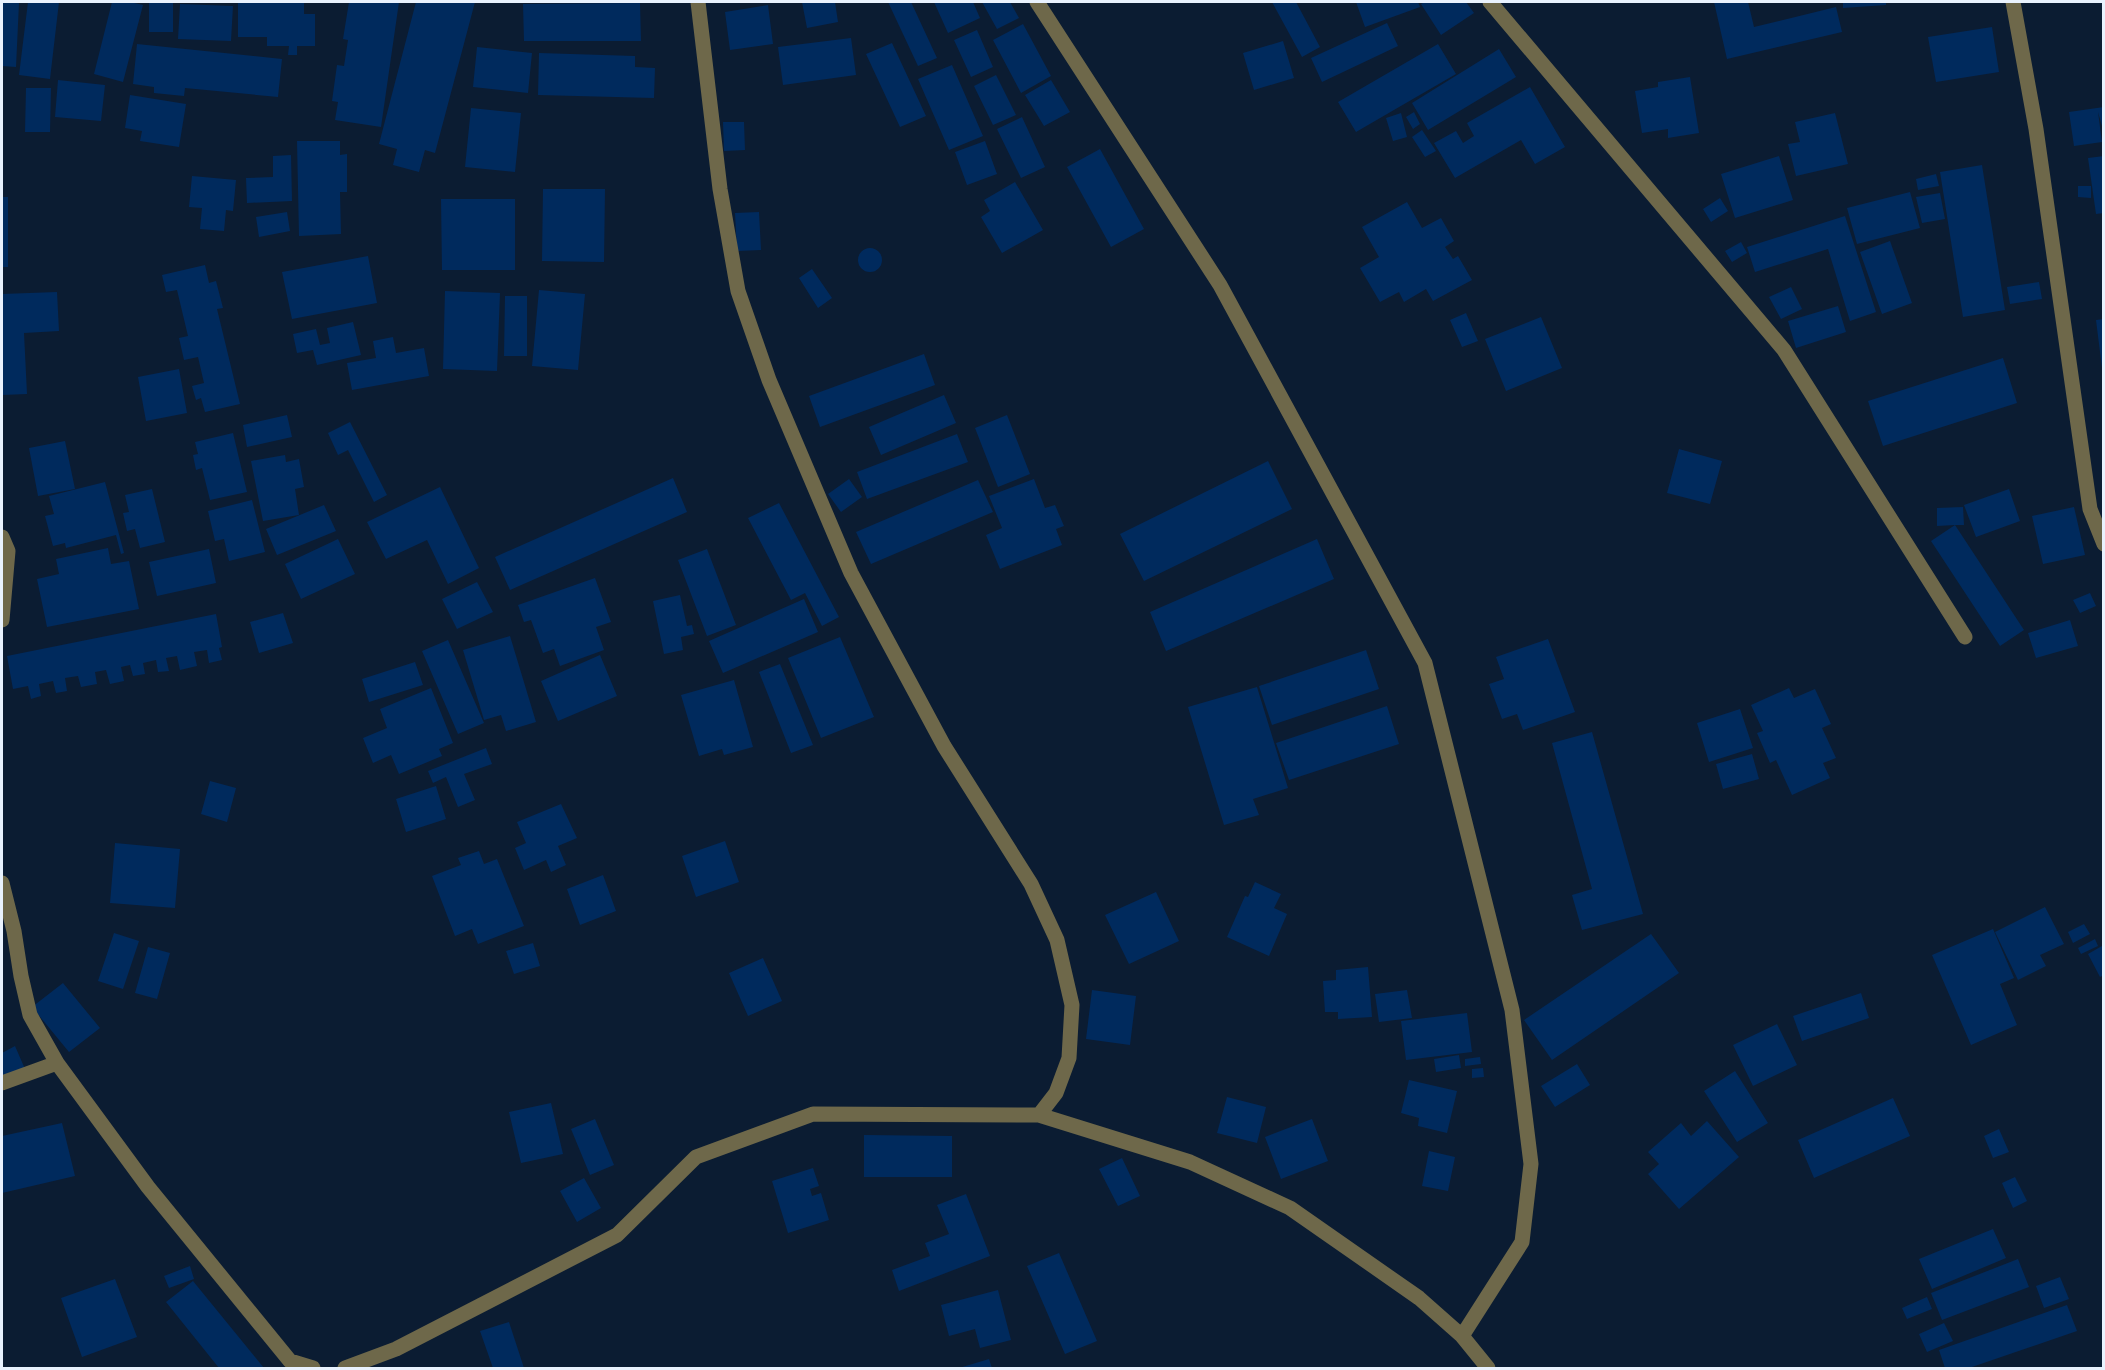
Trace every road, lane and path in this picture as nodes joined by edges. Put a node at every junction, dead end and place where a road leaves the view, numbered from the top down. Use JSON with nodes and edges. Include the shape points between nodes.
{"nodes":[{"id":1,"x":698,"y":2,"type":"edge"},
{"id":2,"x":1036,"y":2,"type":"edge"},
{"id":3,"x":1490,"y":2,"type":"edge"},
{"id":4,"x":2013,"y":2,"type":"edge"},
{"id":5,"x":2,"y":537,"type":"edge"},
{"id":6,"x":2103,"y":544,"type":"edge"},
{"id":7,"x":2,"y":620,"type":"edge"},
{"id":8,"x":1965,"y":637,"type":"dead end"},
{"id":9,"x":2,"y":883,"type":"edge"},
{"id":10,"x":57,"y":1063,"type":"junction"},
{"id":11,"x":2,"y":1083,"type":"edge"},
{"id":12,"x":1039,"y":1115,"type":"junction"},
{"id":13,"x":1462,"y":1336,"type":"junction"},
{"id":14,"x":313,"y":1368,"type":"edge"},
{"id":15,"x":345,"y":1368,"type":"edge"},
{"id":16,"x":1488,"y":1368,"type":"edge"}],
"edges":[{"from":1,"to":12,"type":"street","via":[[720,189],[738,291],[769,380],[851,573],[944,746],[1031,884],[1057,940],[1072,1005],[1069,1058],[1056,1093]]},
{"from":2,"to":13,"type":"street","via":[[1220,285],[1425,663],[1512,1010],[1531,1164],[1522,1242]]},
{"from":3,"to":8,"type":"street","via":[[1784,350]]},
{"from":4,"to":6,"type":"street","via":[[2036,129],[2090,509]]},
{"from":5,"to":7,"type":"street","via":[[8,551]]},
{"from":9,"to":10,"type":"street","via":[[30,1015]]},
{"from":10,"to":11,"type":"street"},
{"from":10,"to":14,"type":"street","via":[[148,1187],[290,1361]]},
{"from":12,"to":13,"type":"street","via":[[1190,1162],[1290,1208],[1419,1298]]},
{"from":12,"to":15,"type":"street","via":[[813,1113],[696,1157],[617,1235],[396,1349]]},
{"from":13,"to":16,"type":"street"}]}
